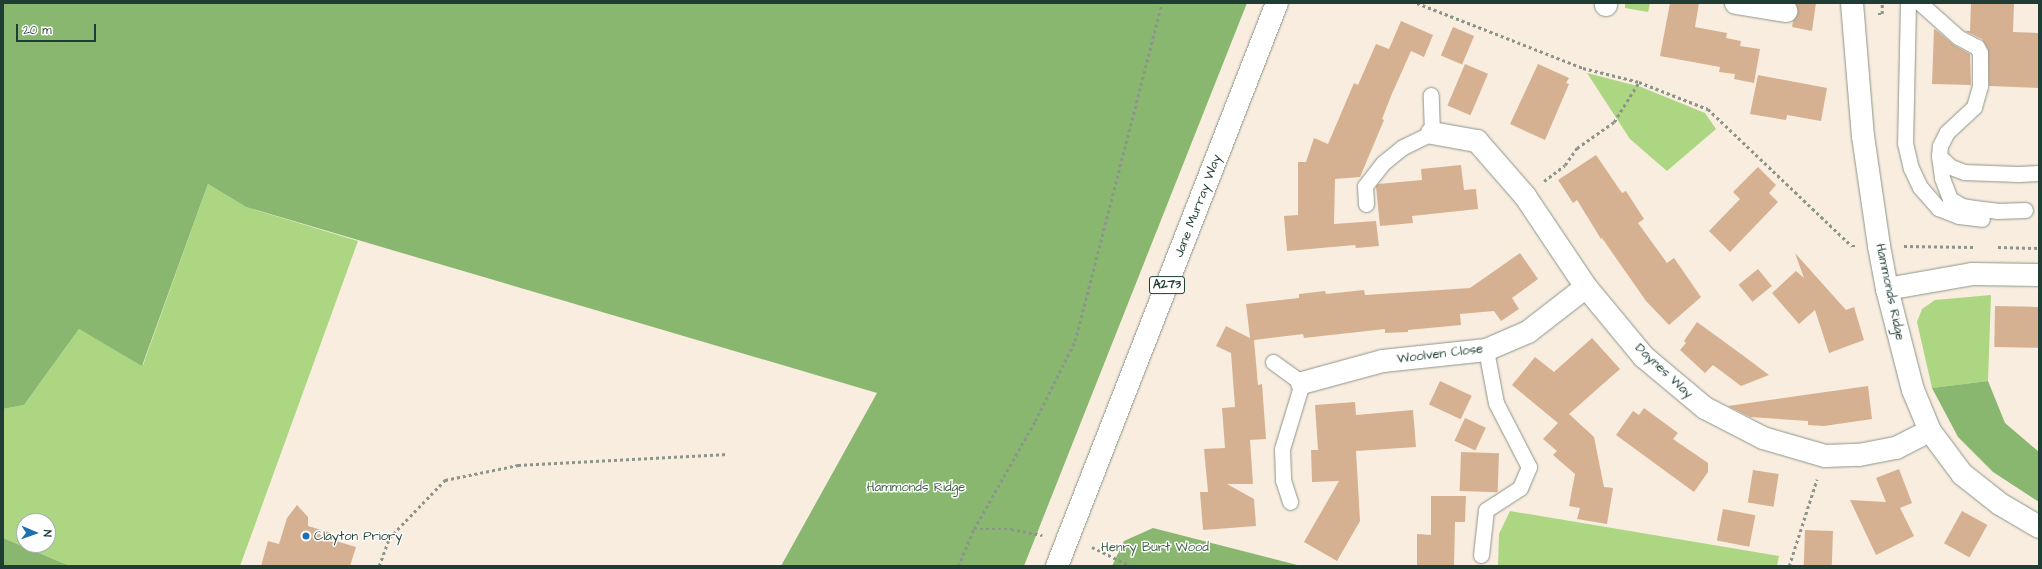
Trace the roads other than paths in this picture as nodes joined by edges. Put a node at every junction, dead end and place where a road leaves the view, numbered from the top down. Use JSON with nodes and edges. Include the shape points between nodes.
{"nodes":[{"id":1,"x":1277,"y":3,"type":"edge"},
{"id":2,"x":1736,"y":3,"type":"edge"},
{"id":3,"x":1852,"y":3,"type":"edge"},
{"id":4,"x":1908,"y":3,"type":"edge"},
{"id":5,"x":1920,"y":3,"type":"edge"},
{"id":6,"x":1786,"y":11,"type":"dead end"},
{"id":7,"x":1431,"y":95,"type":"dead end"},
{"id":8,"x":1432,"y":133,"type":"junction"},
{"id":9,"x":1939,"y":156,"type":"junction"},
{"id":10,"x":2039,"y":174,"type":"edge"},
{"id":11,"x":1366,"y":204,"type":"dead end"},
{"id":12,"x":2032,"y":208,"type":"edge"},
{"id":13,"x":2039,"y":275,"type":"edge"},
{"id":14,"x":1586,"y":287,"type":"junction"},
{"id":15,"x":1887,"y":289,"type":"junction"},
{"id":16,"x":1486,"y":350,"type":"junction"},
{"id":17,"x":1273,"y":362,"type":"dead end"},
{"id":18,"x":1302,"y":383,"type":"junction"},
{"id":19,"x":1930,"y":431,"type":"junction"},
{"id":20,"x":1290,"y":502,"type":"dead end"},
{"id":21,"x":2039,"y":527,"type":"edge"},
{"id":22,"x":1481,"y":555,"type":"dead end"},
{"id":23,"x":1057,"y":566,"type":"edge"}],
"edges":[{"from":1,"to":23,"type":"street","name":"Jane Murray Way","number":"A273"},
{"from":2,"to":6,"type":"street"},
{"from":3,"to":15,"type":"street","name":"Hammonds Ridge","via":[[1864,136]]},
{"from":4,"to":12,"type":"lane","via":[[1905,143],[1915,178],[1930,200],[1948,213],[1999,220]]},
{"from":5,"to":9,"type":"lane","via":[[1958,37],[1977,47],[1981,58],[1980,86],[1974,107],[1942,138]]},
{"from":7,"to":8,"type":"lane"},
{"from":8,"to":11,"type":"lane","via":[[1403,147],[1383,164],[1365,186]]},
{"from":8,"to":14,"type":"street","name":"Daynes Way","via":[[1477,141],[1524,196]]},
{"from":9,"to":10,"type":"lane","via":[[1951,167],[1964,172]]},
{"from":9,"to":12,"type":"lane","via":[[1945,189],[1953,202],[1962,206],[1997,211]]},
{"from":13,"to":15,"type":"street","via":[[1972,274]]},
{"from":14,"to":16,"type":"street","name":"Woolven Close","via":[[1528,332]]},
{"from":14,"to":19,"type":"street","name":"Daynes Way","via":[[1644,357],[1705,408],[1762,438],[1825,456],[1859,455],[1896,448]]},
{"from":15,"to":19,"type":"street","name":"Hammonds Ridge","via":[[1913,390]]},
{"from":16,"to":18,"type":"street","name":"Woolven Close","via":[[1383,361]]},
{"from":16,"to":22,"type":"lane","via":[[1496,403],[1529,467],[1520,488],[1486,510]]},
{"from":17,"to":18,"type":"lane"},
{"from":18,"to":20,"type":"lane","via":[[1282,449],[1283,480]]},
{"from":19,"to":21,"type":"street","name":"Hammonds Ridge","via":[[1962,474],[2000,504]]}]}
